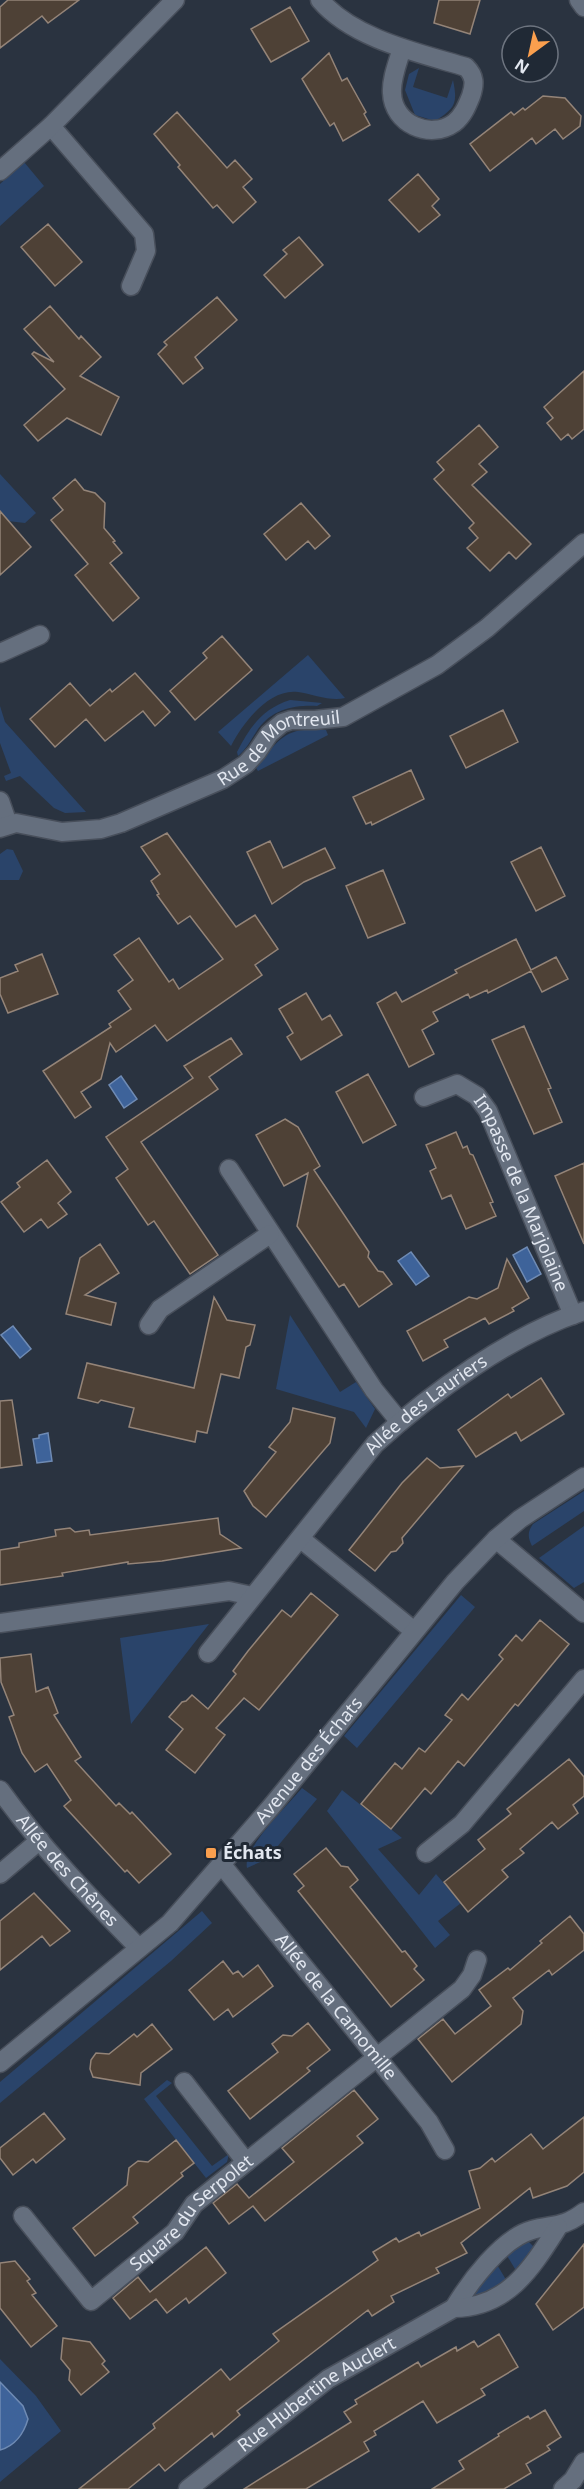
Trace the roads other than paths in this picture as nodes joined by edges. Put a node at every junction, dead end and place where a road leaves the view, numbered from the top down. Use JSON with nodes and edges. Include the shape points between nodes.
{"nodes":[{"id":1,"x":175,"y":0,"type":"edge"},
{"id":2,"x":320,"y":0,"type":"edge"},
{"id":3,"x":579,"y":0,"type":"edge"},
{"id":4,"x":584,"y":7,"type":"edge"},
{"id":5,"x":402,"y":48,"type":"junction"},
{"id":6,"x":51,"y":126,"type":"junction"},
{"id":7,"x":0,"y":171,"type":"edge"},
{"id":8,"x":131,"y":286,"type":"dead end"},
{"id":9,"x":584,"y":543,"type":"edge"},
{"id":10,"x":40,"y":635,"type":"dead end"},
{"id":11,"x":0,"y":653,"type":"edge"},
{"id":12,"x":0,"y":801,"type":"edge"},
{"id":13,"x":4,"y":826,"type":"edge"},
{"id":14,"x":424,"y":1097,"type":"dead end"},
{"id":15,"x":229,"y":1169,"type":"dead end"},
{"id":16,"x":270,"y":1234,"type":"junction"},
{"id":17,"x":578,"y":1313,"type":"edge"},
{"id":18,"x":149,"y":1325,"type":"dead end"},
{"id":19,"x":400,"y":1422,"type":"junction"},
{"id":20,"x":584,"y":1477,"type":"edge"},
{"id":21,"x":301,"y":1539,"type":"junction"},
{"id":22,"x":496,"y":1539,"type":"junction"},
{"id":23,"x":252,"y":1596,"type":"junction"},
{"id":24,"x":584,"y":1614,"type":"edge"},
{"id":25,"x":0,"y":1623,"type":"edge"},
{"id":26,"x":414,"y":1631,"type":"junction"},
{"id":27,"x":208,"y":1653,"type":"dead end"},
{"id":28,"x":584,"y":1679,"type":"edge"},
{"id":29,"x":0,"y":1790,"type":"edge"},
{"id":30,"x":40,"y":1840,"type":"junction"},
{"id":31,"x":426,"y":1852,"type":"dead end"},
{"id":32,"x":222,"y":1865,"type":"junction"},
{"id":33,"x":0,"y":1874,"type":"edge"},
{"id":34,"x":139,"y":1948,"type":"junction"},
{"id":35,"x":477,"y":1960,"type":"dead end"},
{"id":36,"x":378,"y":2057,"type":"junction"},
{"id":37,"x":0,"y":2063,"type":"edge"},
{"id":38,"x":184,"y":2082,"type":"dead end"},
{"id":39,"x":445,"y":2150,"type":"dead end"},
{"id":40,"x":246,"y":2162,"type":"junction"},
{"id":41,"x":584,"y":2212,"type":"edge"},
{"id":42,"x":23,"y":2216,"type":"dead end"},
{"id":43,"x":558,"y":2227,"type":"junction"},
{"id":44,"x":454,"y":2308,"type":"junction"},
{"id":45,"x":584,"y":2462,"type":"edge"},
{"id":46,"x":573,"y":2483,"type":"edge"},
{"id":47,"x":188,"y":2489,"type":"edge"}],
"edges":[{"from":1,"to":6,"type":"street"},
{"from":2,"to":5,"type":"street","via":[[358,28]]},
{"from":3,"to":4,"type":"street"},
{"from":5,"to":5,"type":"street","via":[[392,86],[399,113],[422,129],[445,128],[455,122],[462,115],[475,83],[470,71]]},
{"from":6,"to":7,"type":"street"},
{"from":6,"to":8,"type":"street","via":[[144,234],[146,251]]},
{"from":9,"to":13,"type":"street","name":"Rue de Montreuil","via":[[487,628],[430,669],[344,717],[282,723],[252,758],[222,779],[121,823],[91,831],[62,832],[28,824]]},
{"from":10,"to":11,"type":"street"},
{"from":12,"to":13,"type":"street"},
{"from":14,"to":17,"type":"street","name":"Impasse de la Marjolaine","via":[[457,1084],[477,1096],[488,1111]]},
{"from":15,"to":16,"type":"street"},
{"from":16,"to":18,"type":"street","via":[[160,1309]]},
{"from":16,"to":19,"type":"street","via":[[374,1390]]},
{"from":17,"to":19,"type":"street","name":"Allée des Lauriers","via":[[478,1365]]},
{"from":19,"to":21,"type":"street","name":"Allée des Lauriers","via":[[375,1444]]},
{"from":20,"to":22,"type":"street","name":"Avenue des Échats","via":[[546,1500]]},
{"from":21,"to":23,"type":"street","name":"Allée des Lauriers"},
{"from":21,"to":26,"type":"street"},
{"from":22,"to":24,"type":"street"},
{"from":22,"to":26,"type":"street","name":"Avenue des Échats"},
{"from":23,"to":25,"type":"street","via":[[229,1591]]},
{"from":23,"to":27,"type":"street","name":"Allée des Lauriers"},
{"from":26,"to":32,"type":"street","name":"Avenue des Échats"},
{"from":28,"to":31,"type":"street","via":[[462,1824]]},
{"from":29,"to":30,"type":"street","name":"Allée des Chênes"},
{"from":30,"to":33,"type":"street"},
{"from":30,"to":34,"type":"street","name":"Allée des Chênes"},
{"from":32,"to":34,"type":"street","name":"Avenue des Échats","via":[[170,1923]]},
{"from":32,"to":36,"type":"street","name":"Allée de la Camomille"},
{"from":34,"to":37,"type":"street","name":"Avenue des Échats"},
{"from":35,"to":36,"type":"street","name":"Square du Serpolet","via":[[462,1989]]},
{"from":36,"to":39,"type":"street","name":"Allée de la Camomille","via":[[429,2122]]},
{"from":36,"to":40,"type":"street","name":"Square du Serpolet"},
{"from":38,"to":40,"type":"street"},
{"from":40,"to":42,"type":"street","name":"Square du Serpolet","via":[[194,2204],[175,2232],[91,2301]]},
{"from":41,"to":43,"type":"street","name":"Rue Hubertine Auclert"},
{"from":43,"to":44,"type":"street","name":"Rue Hubertine Auclert","via":[[530,2230],[498,2251],[468,2284]]},
{"from":43,"to":44,"type":"street","name":"Rue Hubertine Auclert","via":[[518,2283],[492,2301],[472,2308]]},
{"from":44,"to":47,"type":"street","name":"Rue Hubertine Auclert","via":[[328,2379]]},
{"from":45,"to":46,"type":"street"}]}
